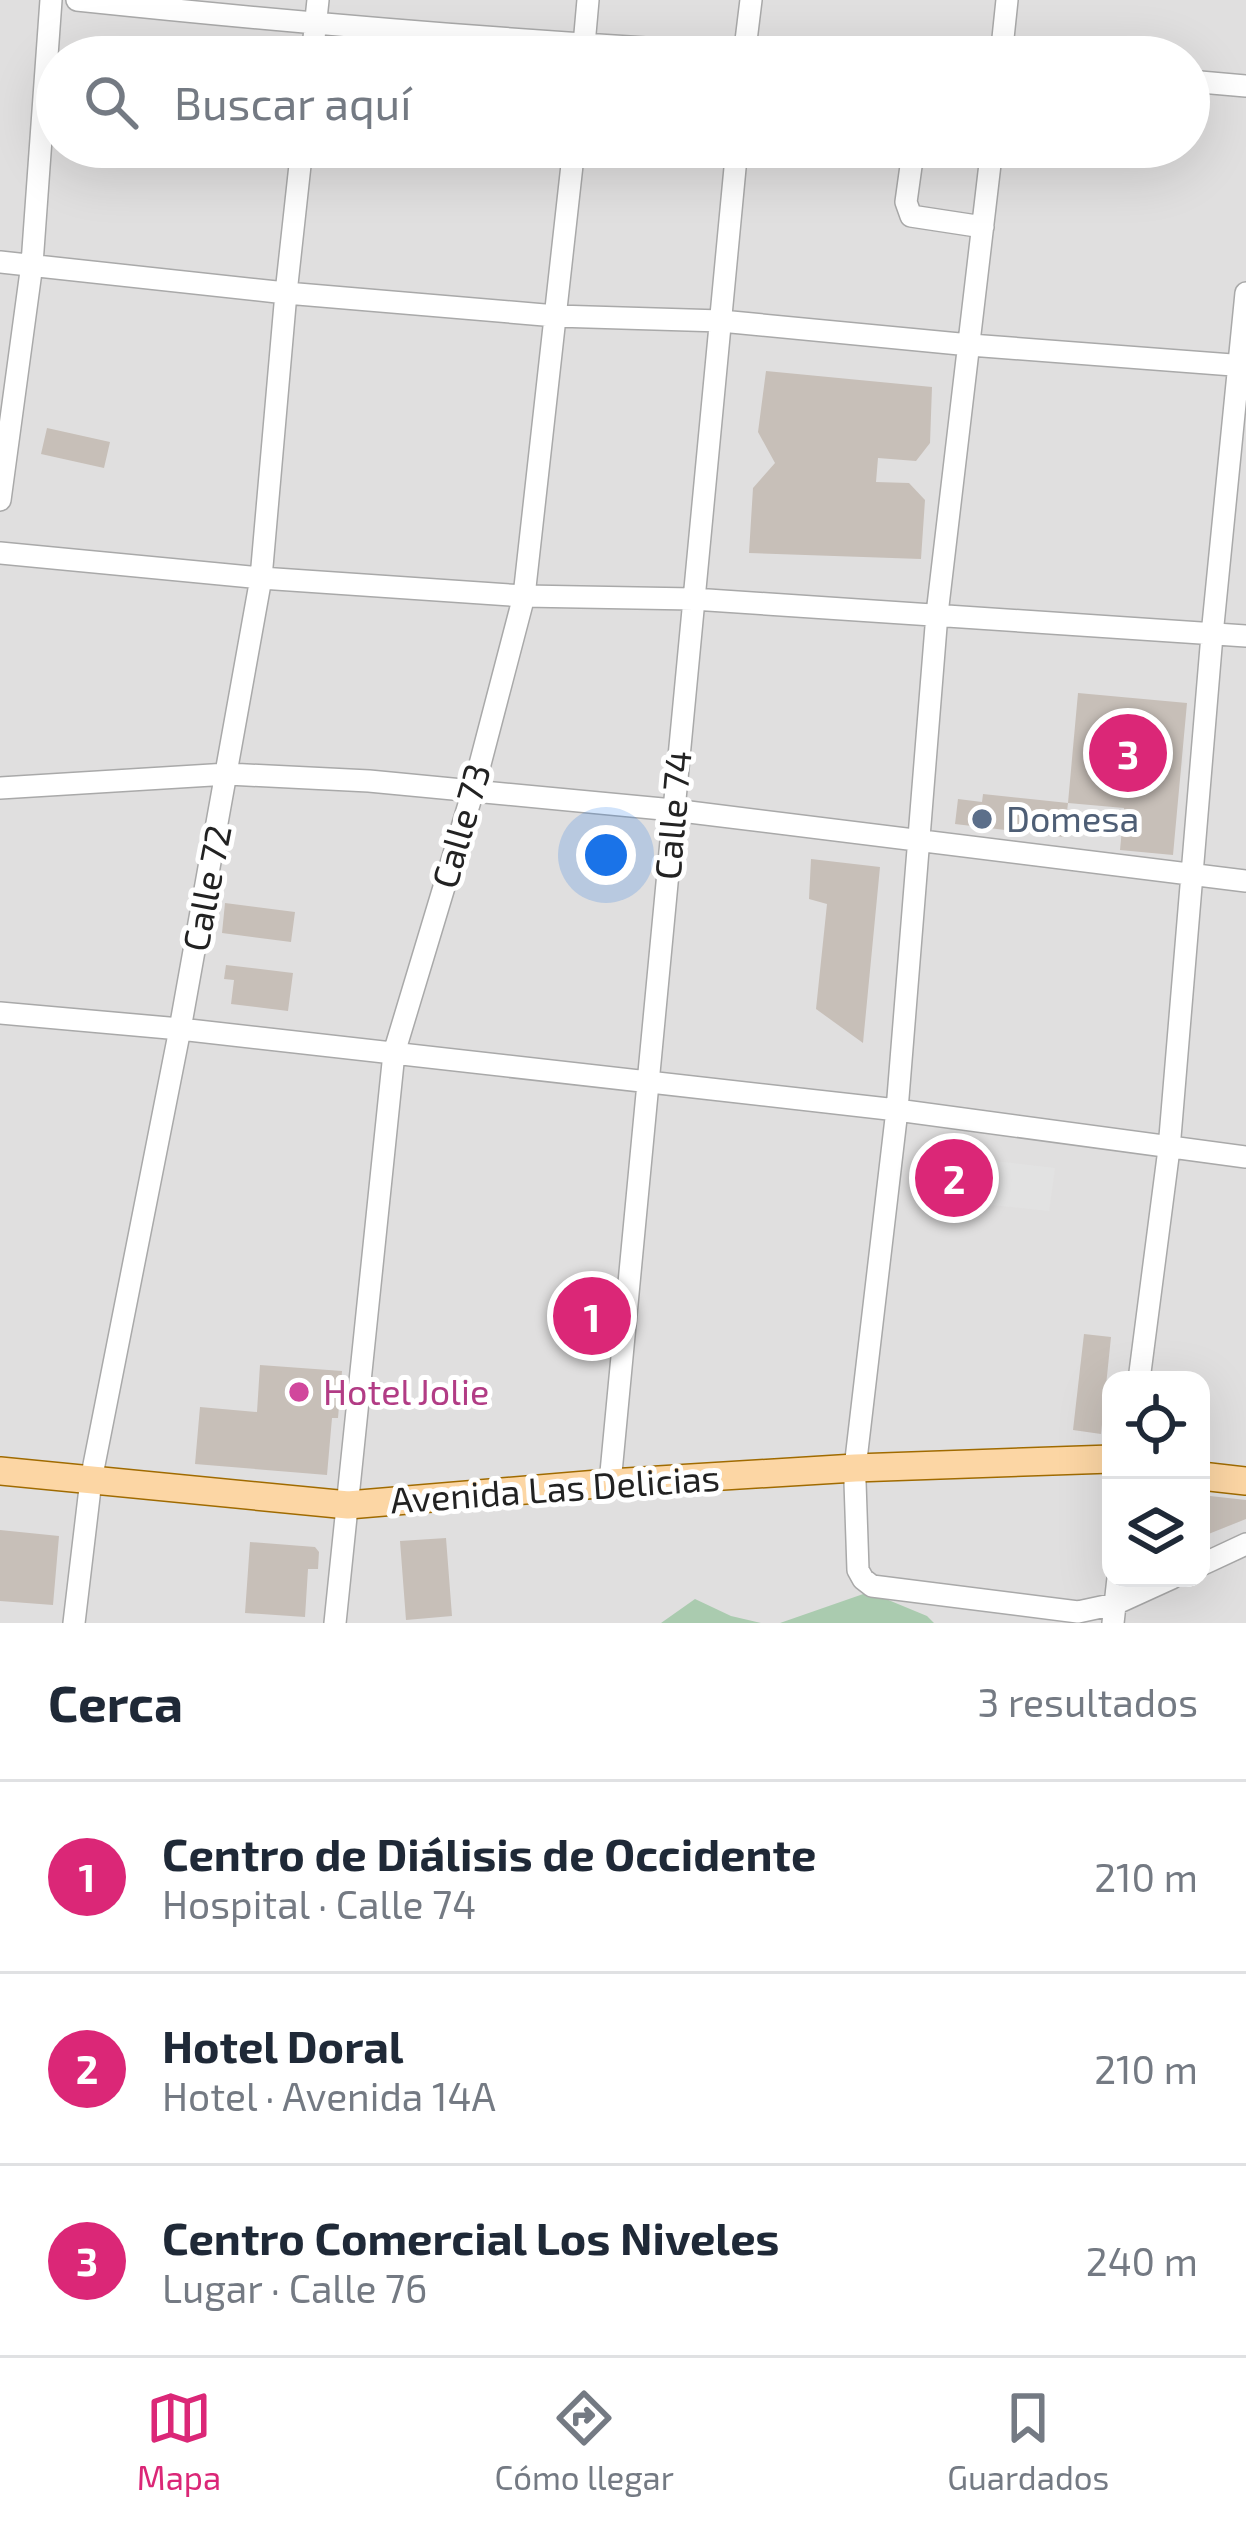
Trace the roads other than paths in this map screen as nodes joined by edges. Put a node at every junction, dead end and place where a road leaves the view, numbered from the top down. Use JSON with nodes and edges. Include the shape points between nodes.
{"nodes":[{"id":1,"x":51,"y":0,"type":"edge"},
{"id":2,"x":77,"y":0,"type":"edge"},
{"id":3,"x":318,"y":0,"type":"edge"},
{"id":4,"x":588,"y":0,"type":"edge"},
{"id":5,"x":751,"y":0,"type":"edge"},
{"id":6,"x":1006,"y":0,"type":"edge"},
{"id":7,"x":316,"y":25,"type":"junction"},
{"id":8,"x":48,"y":36,"type":"edge"},
{"id":9,"x":315,"y":36,"type":"edge"},
{"id":10,"x":429,"y":36,"type":"edge"},
{"id":11,"x":585,"y":36,"type":"edge"},
{"id":12,"x":747,"y":36,"type":"edge"},
{"id":13,"x":1003,"y":36,"type":"edge"},
{"id":14,"x":1210,"y":83,"type":"edge"},
{"id":15,"x":1246,"y":86,"type":"edge"},
{"id":16,"x":39,"y":168,"type":"edge"},
{"id":17,"x":300,"y":168,"type":"edge"},
{"id":18,"x":572,"y":168,"type":"edge"},
{"id":19,"x":734,"y":168,"type":"edge"},
{"id":20,"x":910,"y":168,"type":"edge"},
{"id":21,"x":990,"y":168,"type":"edge"},
{"id":22,"x":983,"y":227,"type":"junction"},
{"id":23,"x":0,"y":262,"type":"edge"},
{"id":24,"x":32,"y":264,"type":"junction"},
{"id":25,"x":286,"y":293,"type":"junction"},
{"id":26,"x":1246,"y":293,"type":"edge"},
{"id":27,"x":556,"y":316,"type":"junction"},
{"id":28,"x":722,"y":321,"type":"junction"},
{"id":29,"x":970,"y":345,"type":"junction"},
{"id":30,"x":1242,"y":365,"type":"edge"},
{"id":31,"x":0,"y":500,"type":"edge"},
{"id":32,"x":0,"y":553,"type":"edge"},
{"id":33,"x":261,"y":578,"type":"junction"},
{"id":34,"x":524,"y":596,"type":"junction"},
{"id":35,"x":693,"y":599,"type":"junction"},
{"id":36,"x":937,"y":614,"type":"junction"},
{"id":37,"x":1212,"y":635,"type":"junction"},
{"id":38,"x":1246,"y":636,"type":"edge"},
{"id":39,"x":228,"y":774,"type":"junction"},
{"id":40,"x":0,"y":788,"type":"edge"},
{"id":41,"x":472,"y":790,"type":"junction"},
{"id":42,"x":673,"y":810,"type":"junction"},
{"id":43,"x":919,"y":842,"type":"junction"},
{"id":44,"x":1191,"y":876,"type":"junction"},
{"id":45,"x":1246,"y":881,"type":"edge"},
{"id":46,"x":0,"y":1013,"type":"edge"},
{"id":47,"x":180,"y":1029,"type":"junction"},
{"id":48,"x":394,"y":1053,"type":"junction"},
{"id":49,"x":649,"y":1083,"type":"junction"},
{"id":50,"x":897,"y":1111,"type":"junction"},
{"id":51,"x":1169,"y":1149,"type":"junction"},
{"id":52,"x":1246,"y":1157,"type":"edge"},
{"id":53,"x":1140,"y":1371,"type":"edge"},
{"id":54,"x":1102,"y":1460,"type":"edge"},
{"id":55,"x":1210,"y":1465,"type":"edge"},
{"id":56,"x":1246,"y":1467,"type":"edge"},
{"id":57,"x":0,"y":1471,"type":"edge"},
{"id":58,"x":1102,"y":1471,"type":"edge"},
{"id":59,"x":855,"y":1475,"type":"junction"},
{"id":60,"x":1210,"y":1478,"type":"edge"},
{"id":61,"x":1246,"y":1480,"type":"edge"},
{"id":62,"x":610,"y":1483,"type":"junction"},
{"id":63,"x":0,"y":1488,"type":"edge"},
{"id":64,"x":90,"y":1488,"type":"junction"},
{"id":65,"x":342,"y":1512,"type":"junction"},
{"id":66,"x":1246,"y":1544,"type":"edge"},
{"id":67,"x":1210,"y":1561,"type":"edge"},
{"id":68,"x":1157,"y":1587,"type":"edge"},
{"id":69,"x":1114,"y":1613,"type":"edge"},
{"id":70,"x":1071,"y":1617,"type":"edge"},
{"id":71,"x":74,"y":1623,"type":"edge"},
{"id":72,"x":325,"y":1623,"type":"edge"},
{"id":73,"x":335,"y":1623,"type":"edge"}],
"edges":[{"from":1,"to":8,"type":"street"},
{"from":2,"to":7,"type":"street"},
{"from":3,"to":7,"type":"street"},
{"from":4,"to":11,"type":"street"},
{"from":5,"to":12,"type":"street"},
{"from":6,"to":13,"type":"street"},
{"from":7,"to":9,"type":"street"},
{"from":7,"to":10,"type":"street"},
{"from":14,"to":15,"type":"street"},
{"from":16,"to":24,"type":"street"},
{"from":17,"to":25,"type":"street","name":"Calle 72"},
{"from":18,"to":27,"type":"street","name":"Calle 73"},
{"from":19,"to":28,"type":"street","name":"Calle 74"},
{"from":20,"to":22,"type":"street","via":[[911,217]]},
{"from":21,"to":22,"type":"street"},
{"from":22,"to":29,"type":"street"},
{"from":23,"to":24,"type":"street"},
{"from":24,"to":25,"type":"street"},
{"from":24,"to":31,"type":"street"},
{"from":25,"to":27,"type":"street"},
{"from":25,"to":33,"type":"street","name":"Calle 72"},
{"from":26,"to":30,"type":"street"},
{"from":27,"to":28,"type":"street"},
{"from":27,"to":34,"type":"street","name":"Calle 73"},
{"from":28,"to":29,"type":"street"},
{"from":28,"to":35,"type":"street","name":"Calle 74"},
{"from":29,"to":30,"type":"street"},
{"from":29,"to":36,"type":"street"},
{"from":30,"to":37,"type":"street"},
{"from":32,"to":33,"type":"street"},
{"from":33,"to":34,"type":"street"},
{"from":33,"to":39,"type":"street","name":"Calle 72"},
{"from":34,"to":35,"type":"street"},
{"from":34,"to":41,"type":"street","name":"Calle 73"},
{"from":35,"to":36,"type":"street"},
{"from":35,"to":42,"type":"street","name":"Calle 74"},
{"from":36,"to":37,"type":"street"},
{"from":36,"to":43,"type":"street"},
{"from":37,"to":38,"type":"street"},
{"from":37,"to":44,"type":"street"},
{"from":39,"to":40,"type":"street"},
{"from":39,"to":41,"type":"street"},
{"from":39,"to":47,"type":"street","name":"Calle 72"},
{"from":41,"to":42,"type":"street"},
{"from":41,"to":48,"type":"street","name":"Calle 73"},
{"from":42,"to":43,"type":"street"},
{"from":42,"to":49,"type":"street","name":"Calle 74"},
{"from":43,"to":44,"type":"street"},
{"from":43,"to":50,"type":"street"},
{"from":44,"to":45,"type":"street"},
{"from":44,"to":51,"type":"street"},
{"from":46,"to":47,"type":"street"},
{"from":47,"to":48,"type":"street"},
{"from":47,"to":64,"type":"street","name":"Calle 72"},
{"from":48,"to":49,"type":"street"},
{"from":48,"to":65,"type":"street","name":"Calle 73"},
{"from":49,"to":50,"type":"street"},
{"from":49,"to":62,"type":"street","name":"Calle 74"},
{"from":50,"to":51,"type":"street"},
{"from":50,"to":59,"type":"street"},
{"from":51,"to":52,"type":"street"},
{"from":51,"to":53,"type":"street"},
{"from":54,"to":59,"type":"main road","name":"Avenida Las Delicias"},
{"from":55,"to":56,"type":"main road"},
{"from":57,"to":64,"type":"main road","name":"Avenida Las Delicias"},
{"from":58,"to":59,"type":"main road"},
{"from":59,"to":62,"type":"main road","name":"Avenida Las Delicias"},
{"from":59,"to":65,"type":"main road"},
{"from":59,"to":70,"type":"street","via":[[857,1570],[872,1586]]},
{"from":60,"to":61,"type":"main road"},
{"from":62,"to":65,"type":"main road","name":"Avenida Las Delicias"},
{"from":63,"to":64,"type":"main road"},
{"from":64,"to":65,"type":"main road","name":"Avenida Las Delicias"},
{"from":64,"to":71,"type":"street","name":"Calle 72"},
{"from":65,"to":72,"type":"street"},
{"from":65,"to":73,"type":"street"},
{"from":66,"to":67,"type":"street"},
{"from":68,"to":69,"type":"street"},
{"from":69,"to":70,"type":"street"}]}
